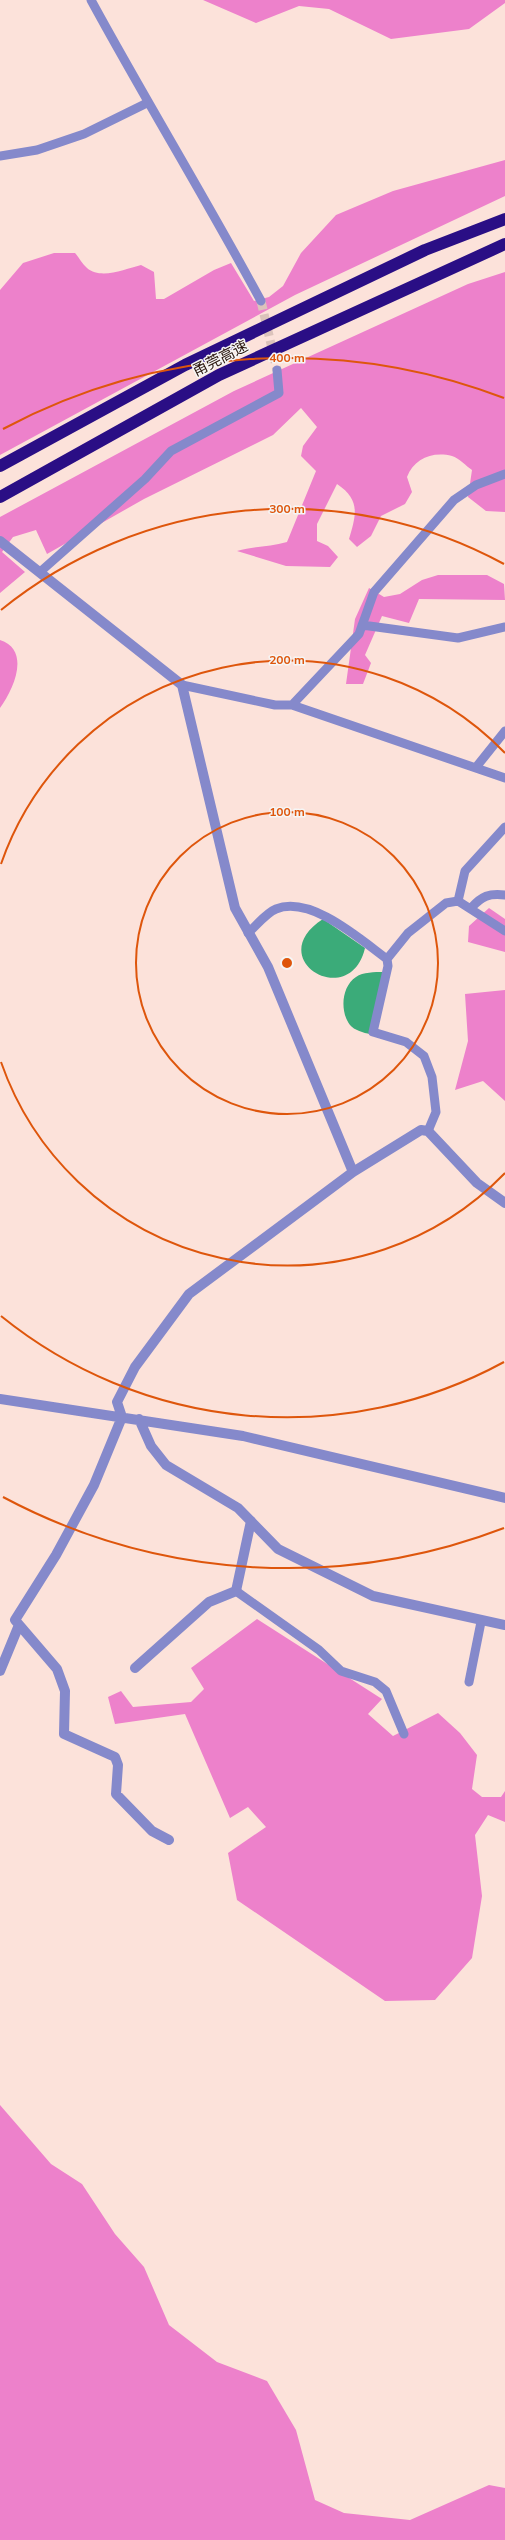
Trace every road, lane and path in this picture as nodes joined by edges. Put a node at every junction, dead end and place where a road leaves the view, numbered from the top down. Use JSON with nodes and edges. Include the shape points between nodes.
{"nodes":[{"id":1,"x":91,"y":0,"type":"edge"},
{"id":2,"x":147,"y":103,"type":"junction"},
{"id":3,"x":0,"y":156,"type":"edge"},
{"id":4,"x":505,"y":219,"type":"edge"},
{"id":5,"x":505,"y":244,"type":"edge"},
{"id":6,"x":261,"y":301,"type":"tunnel mouth"},
{"id":7,"x":277,"y":370,"type":"tunnel mouth"},
{"id":8,"x":0,"y":466,"type":"edge"},
{"id":9,"x":505,"y":474,"type":"edge"},
{"id":10,"x":0,"y":497,"type":"edge"},
{"id":11,"x":0,"y":541,"type":"edge"},
{"id":12,"x":40,"y":572,"type":"junction"},
{"id":13,"x":362,"y":625,"type":"junction"},
{"id":14,"x":505,"y":627,"type":"edge"},
{"id":15,"x":182,"y":685,"type":"junction"},
{"id":16,"x":292,"y":705,"type":"junction"},
{"id":17,"x":505,"y":731,"type":"edge"},
{"id":18,"x":477,"y":766,"type":"junction"},
{"id":19,"x":505,"y":778,"type":"edge"},
{"id":20,"x":505,"y":827,"type":"edge"},
{"id":21,"x":505,"y":895,"type":"edge"},
{"id":22,"x":458,"y":901,"type":"junction"},
{"id":23,"x":471,"y":908,"type":"junction"},
{"id":24,"x":505,"y":931,"type":"edge"},
{"id":25,"x":248,"y":933,"type":"junction"},
{"id":26,"x":387,"y":959,"type":"junction"},
{"id":27,"x":428,"y":1131,"type":"junction"},
{"id":28,"x":352,"y":1172,"type":"junction"},
{"id":29,"x":505,"y":1203,"type":"edge"},
{"id":30,"x":0,"y":1399,"type":"edge"},
{"id":31,"x":122,"y":1417,"type":"junction"},
{"id":32,"x":139,"y":1419,"type":"junction"},
{"id":33,"x":505,"y":1498,"type":"edge"},
{"id":34,"x":251,"y":1521,"type":"junction"},
{"id":35,"x":236,"y":1591,"type":"junction"},
{"id":36,"x":481,"y":1622,"type":"junction"},
{"id":37,"x":19,"y":1625,"type":"junction"},
{"id":38,"x":505,"y":1625,"type":"edge"},
{"id":39,"x":134,"y":1668,"type":"dead end"},
{"id":40,"x":0,"y":1671,"type":"edge"},
{"id":41,"x":469,"y":1682,"type":"dead end"},
{"id":42,"x":404,"y":1734,"type":"dead end"},
{"id":43,"x":169,"y":1840,"type":"dead end"}],
"edges":[{"from":1,"to":2,"type":"street"},
{"from":2,"to":3,"type":"street","via":[[84,134],[37,150]]},
{"from":2,"to":6,"type":"street","via":[[207,201]]},
{"from":4,"to":8,"type":"highway","name":"甬莞高速","via":[[426,250],[185,365]]},
{"from":5,"to":10,"type":"highway","name":"甬莞高速","via":[[219,375]]},
{"from":7,"to":12,"type":"street","via":[[279,393],[170,451],[145,479]]},
{"from":9,"to":13,"type":"street","via":[[476,485],[454,500],[374,592]]},
{"from":11,"to":12,"type":"street"},
{"from":12,"to":15,"type":"street"},
{"from":13,"to":14,"type":"street","via":[[458,638]]},
{"from":13,"to":16,"type":"street","via":[[359,634]]},
{"from":15,"to":16,"type":"street","via":[[275,705]]},
{"from":15,"to":25,"type":"street","via":[[235,908]]},
{"from":16,"to":18,"type":"street"},
{"from":17,"to":18,"type":"street"},
{"from":18,"to":19,"type":"street"},
{"from":20,"to":22,"type":"street","via":[[465,871]]},
{"from":21,"to":23,"type":"street","via":[[491,893]]},
{"from":22,"to":23,"type":"street"},
{"from":22,"to":26,"type":"street","via":[[446,903],[432,913],[408,933]]},
{"from":23,"to":24,"type":"street"},
{"from":25,"to":26,"type":"street","via":[[274,910],[298,907],[339,924]]},
{"from":25,"to":28,"type":"street","via":[[268,967]]},
{"from":26,"to":27,"type":"street","via":[[388,966],[372,1032],[406,1042],[424,1056],[432,1077],[436,1112]]},
{"from":27,"to":28,"type":"street","via":[[421,1130]]},
{"from":27,"to":29,"type":"street","via":[[477,1184]]},
{"from":28,"to":31,"type":"street","via":[[190,1294],[135,1367],[117,1402]]},
{"from":30,"to":31,"type":"street"},
{"from":31,"to":32,"type":"street"},
{"from":31,"to":37,"type":"street","via":[[94,1485],[56,1555],[15,1620]]},
{"from":32,"to":33,"type":"street","via":[[243,1436]]},
{"from":32,"to":34,"type":"street","via":[[151,1446],[166,1465],[238,1508]]},
{"from":34,"to":35,"type":"street"},
{"from":34,"to":36,"type":"street","via":[[278,1549],[372,1596]]},
{"from":35,"to":39,"type":"street","via":[[210,1602]]},
{"from":35,"to":42,"type":"street","via":[[320,1650],[341,1670],[375,1682],[386,1691]]},
{"from":36,"to":38,"type":"street"},
{"from":36,"to":41,"type":"street"},
{"from":37,"to":40,"type":"street"},
{"from":37,"to":43,"type":"street","via":[[57,1669],[65,1691],[64,1734],[115,1757],[118,1765],[116,1794],[152,1831]]}]}
